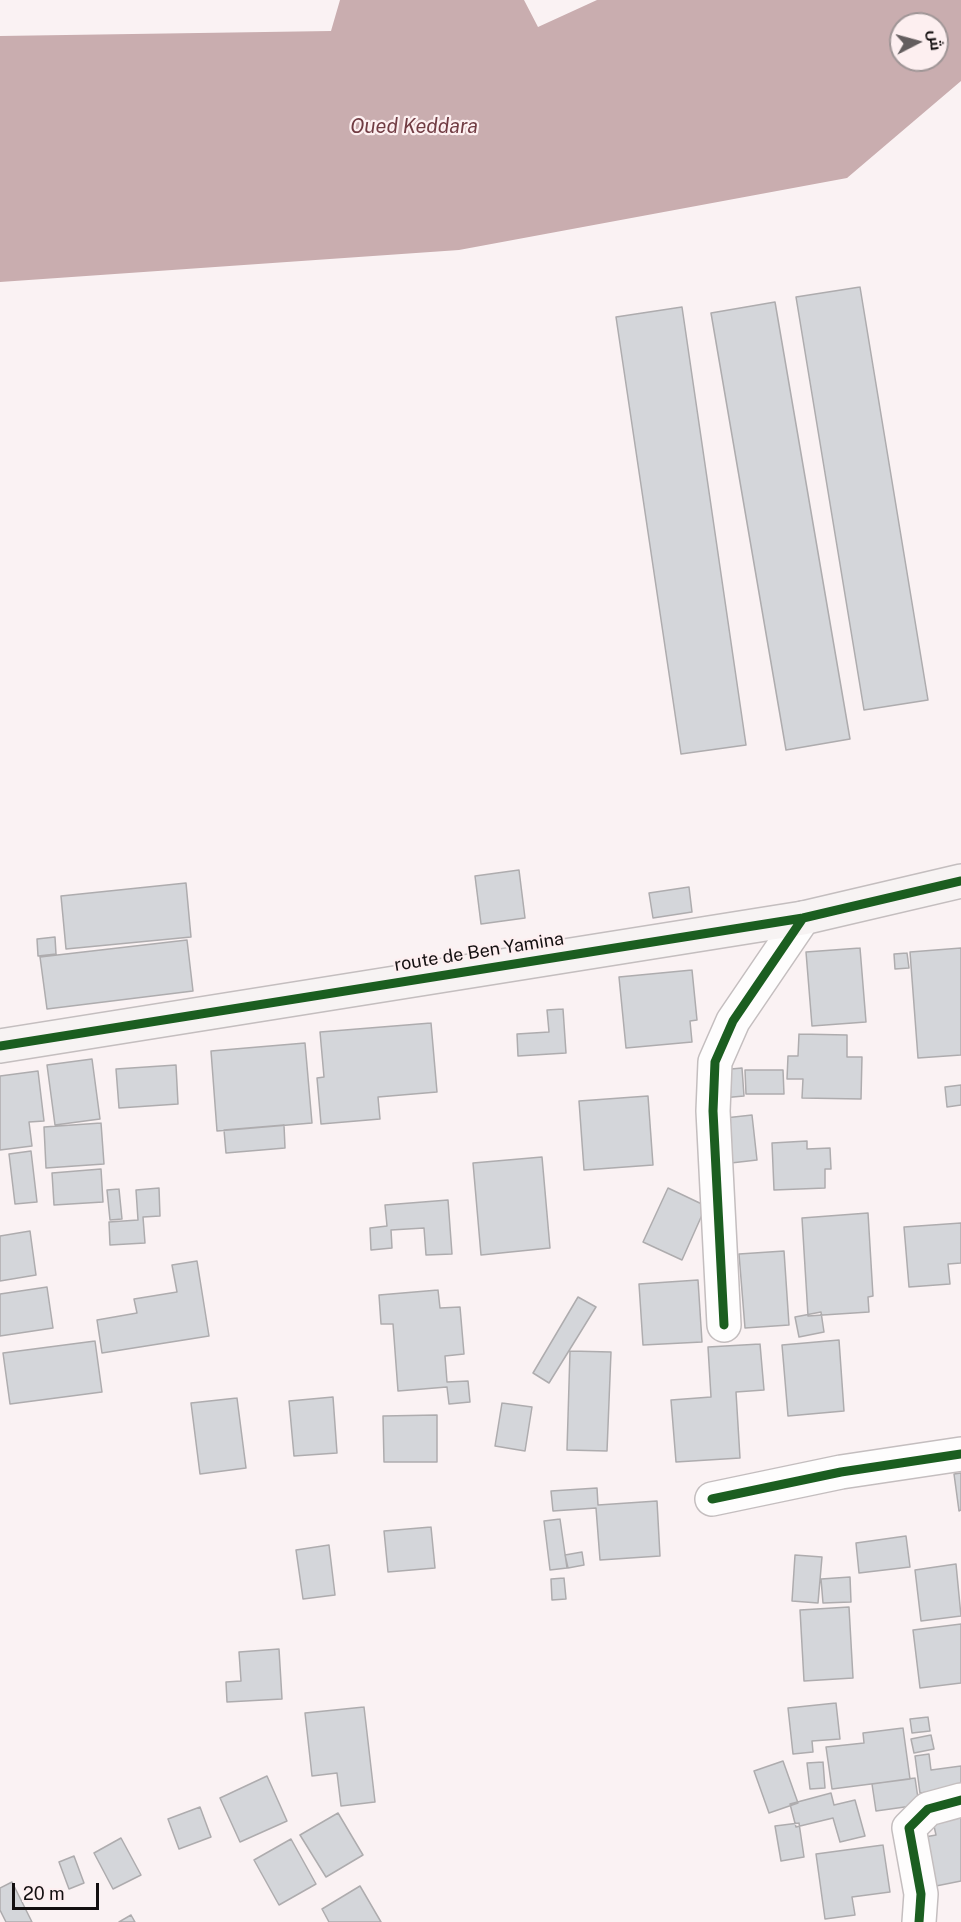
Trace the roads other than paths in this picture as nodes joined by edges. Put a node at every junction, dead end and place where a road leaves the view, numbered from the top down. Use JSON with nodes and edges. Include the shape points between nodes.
{"nodes":[{"id":1,"x":961,"y":881,"type":"edge"},
{"id":2,"x":803,"y":918,"type":"junction"},
{"id":3,"x":0,"y":1046,"type":"edge"},
{"id":4,"x":724,"y":1325,"type":"dead end"},
{"id":5,"x":961,"y":1454,"type":"edge"},
{"id":6,"x":712,"y":1499,"type":"dead end"},
{"id":7,"x":961,"y":1800,"type":"edge"},
{"id":8,"x":919,"y":1922,"type":"edge"}],
"edges":[{"from":1,"to":2,"type":"street","name":"route de Ben Yamina"},
{"from":2,"to":3,"type":"street","name":"route de Ben Yamina"},
{"from":2,"to":4,"type":"street","via":[[733,1021],[715,1062],[713,1110]]},
{"from":5,"to":6,"type":"street","via":[[842,1472]]},
{"from":7,"to":8,"type":"street","via":[[928,1809],[909,1828],[921,1894]]}]}
